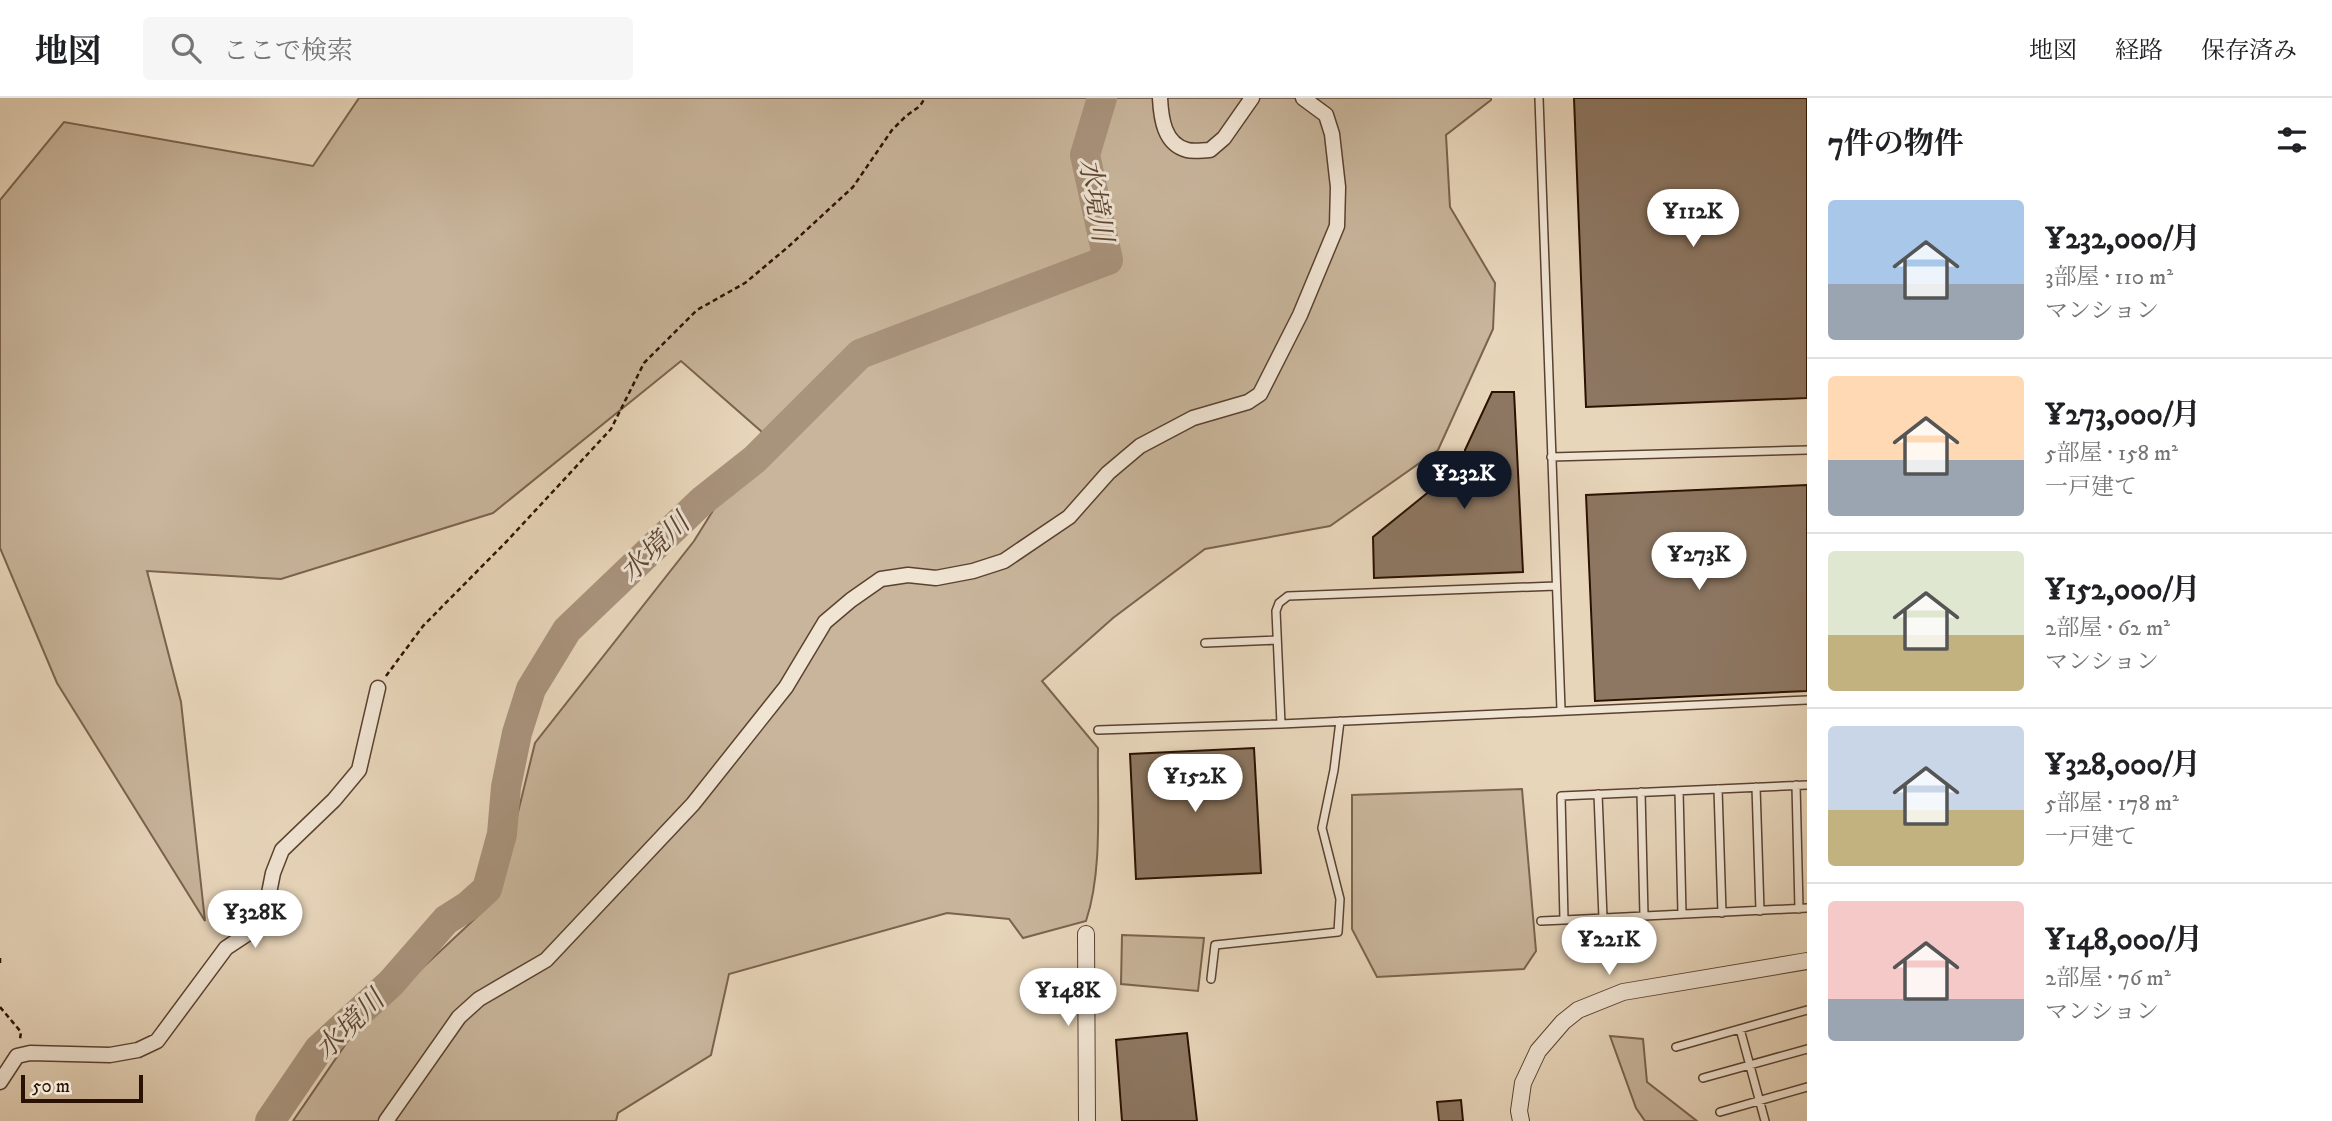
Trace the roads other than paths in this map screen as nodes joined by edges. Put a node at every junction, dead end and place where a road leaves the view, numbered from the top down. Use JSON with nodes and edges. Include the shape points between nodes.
{"nodes":[{"id":1,"x":1160,"y":98,"type":"edge"},
{"id":2,"x":1252,"y":98,"type":"edge"},
{"id":3,"x":1303,"y":98,"type":"edge"},
{"id":4,"x":1539,"y":98,"type":"edge"},
{"id":5,"x":1807,"y":450,"type":"edge"},
{"id":6,"x":1551,"y":457,"type":"junction"},
{"id":7,"x":1556,"y":586,"type":"junction"},
{"id":8,"x":1277,"y":640,"type":"junction"},
{"id":9,"x":1205,"y":643,"type":"dead end"},
{"id":10,"x":377,"y":688,"type":"road end"},
{"id":11,"x":1807,"y":700,"type":"edge"},
{"id":12,"x":1561,"y":710,"type":"junction"},
{"id":13,"x":1340,"y":721,"type":"junction"},
{"id":14,"x":1281,"y":724,"type":"junction"},
{"id":15,"x":1098,"y":730,"type":"dead end"},
{"id":16,"x":1796,"y":785,"type":"junction"},
{"id":17,"x":1807,"y":785,"type":"edge"},
{"id":18,"x":1756,"y":787,"type":"junction"},
{"id":19,"x":1718,"y":789,"type":"junction"},
{"id":20,"x":1679,"y":791,"type":"junction"},
{"id":21,"x":1641,"y":793,"type":"junction"},
{"id":22,"x":1598,"y":794,"type":"junction"},
{"id":23,"x":1803,"y":908,"type":"edge"},
{"id":24,"x":1760,"y":911,"type":"junction"},
{"id":25,"x":1722,"y":913,"type":"junction"},
{"id":26,"x":1682,"y":914,"type":"junction"},
{"id":27,"x":1644,"y":916,"type":"junction"},
{"id":28,"x":1603,"y":918,"type":"junction"},
{"id":29,"x":1564,"y":919,"type":"junction"},
{"id":30,"x":1541,"y":921,"type":"dead end"},
{"id":31,"x":1086,"y":934,"type":"dead end"},
{"id":32,"x":1807,"y":961,"type":"edge"},
{"id":33,"x":1211,"y":979,"type":"dead end"},
{"id":34,"x":1807,"y":1010,"type":"edge"},
{"id":35,"x":1740,"y":1029,"type":"junction"},
{"id":36,"x":1676,"y":1047,"type":"dead end"},
{"id":37,"x":1807,"y":1049,"type":"edge"},
{"id":38,"x":1750,"y":1065,"type":"junction"},
{"id":39,"x":1703,"y":1078,"type":"dead end"},
{"id":40,"x":0,"y":1082,"type":"edge"},
{"id":41,"x":1807,"y":1087,"type":"edge"},
{"id":42,"x":1759,"y":1101,"type":"junction"},
{"id":43,"x":1720,"y":1112,"type":"dead end"},
{"id":44,"x":386,"y":1121,"type":"edge"},
{"id":45,"x":1087,"y":1121,"type":"edge"},
{"id":46,"x":1521,"y":1121,"type":"edge"},
{"id":47,"x":1765,"y":1121,"type":"edge"}],
"edges":[{"from":1,"to":2,"type":"street","via":[[1164,128],[1173,143],[1188,151],[1210,150]]},
{"from":3,"to":44,"type":"street","via":[[1325,115],[1332,134],[1337,226],[1260,394],[1193,418],[1140,446],[1108,473],[1069,517],[1004,561],[936,578],[908,575],[881,579],[851,600],[825,622],[786,687],[693,804],[546,960],[479,999],[459,1017]]},
{"from":4,"to":6,"type":"lane"},
{"from":5,"to":6,"type":"lane"},
{"from":6,"to":7,"type":"lane"},
{"from":7,"to":8,"type":"lane","via":[[1288,596],[1276,611]]},
{"from":7,"to":12,"type":"lane"},
{"from":8,"to":9,"type":"lane"},
{"from":8,"to":14,"type":"lane"},
{"from":10,"to":40,"type":"street","via":[[359,770],[282,850],[256,928],[226,948],[157,1041],[110,1055],[18,1056]]},
{"from":11,"to":12,"type":"lane"},
{"from":12,"to":13,"type":"lane"},
{"from":13,"to":14,"type":"lane"},
{"from":13,"to":33,"type":"lane","via":[[1322,828],[1340,899],[1338,932],[1215,945]]},
{"from":14,"to":15,"type":"lane"},
{"from":16,"to":17,"type":"lane"},
{"from":16,"to":18,"type":"lane"},
{"from":16,"to":23,"type":"lane"},
{"from":18,"to":19,"type":"lane"},
{"from":18,"to":24,"type":"lane"},
{"from":19,"to":20,"type":"lane"},
{"from":19,"to":25,"type":"lane"},
{"from":20,"to":21,"type":"lane"},
{"from":20,"to":26,"type":"lane"},
{"from":21,"to":22,"type":"lane"},
{"from":21,"to":27,"type":"lane"},
{"from":22,"to":28,"type":"lane"},
{"from":22,"to":29,"type":"lane","via":[[1561,796]]},
{"from":23,"to":24,"type":"lane"},
{"from":24,"to":25,"type":"lane"},
{"from":25,"to":26,"type":"lane"},
{"from":26,"to":27,"type":"lane"},
{"from":27,"to":28,"type":"lane"},
{"from":28,"to":29,"type":"lane"},
{"from":29,"to":30,"type":"lane"},
{"from":31,"to":45,"type":"street"},
{"from":32,"to":46,"type":"street","via":[[1623,992],[1578,1010],[1538,1051],[1523,1083],[1518,1111]]},
{"from":34,"to":35,"type":"lane"},
{"from":35,"to":36,"type":"lane"},
{"from":35,"to":38,"type":"lane"},
{"from":37,"to":38,"type":"lane"},
{"from":38,"to":39,"type":"lane"},
{"from":38,"to":42,"type":"lane"},
{"from":41,"to":42,"type":"lane"},
{"from":42,"to":43,"type":"lane"},
{"from":42,"to":47,"type":"lane"}]}
